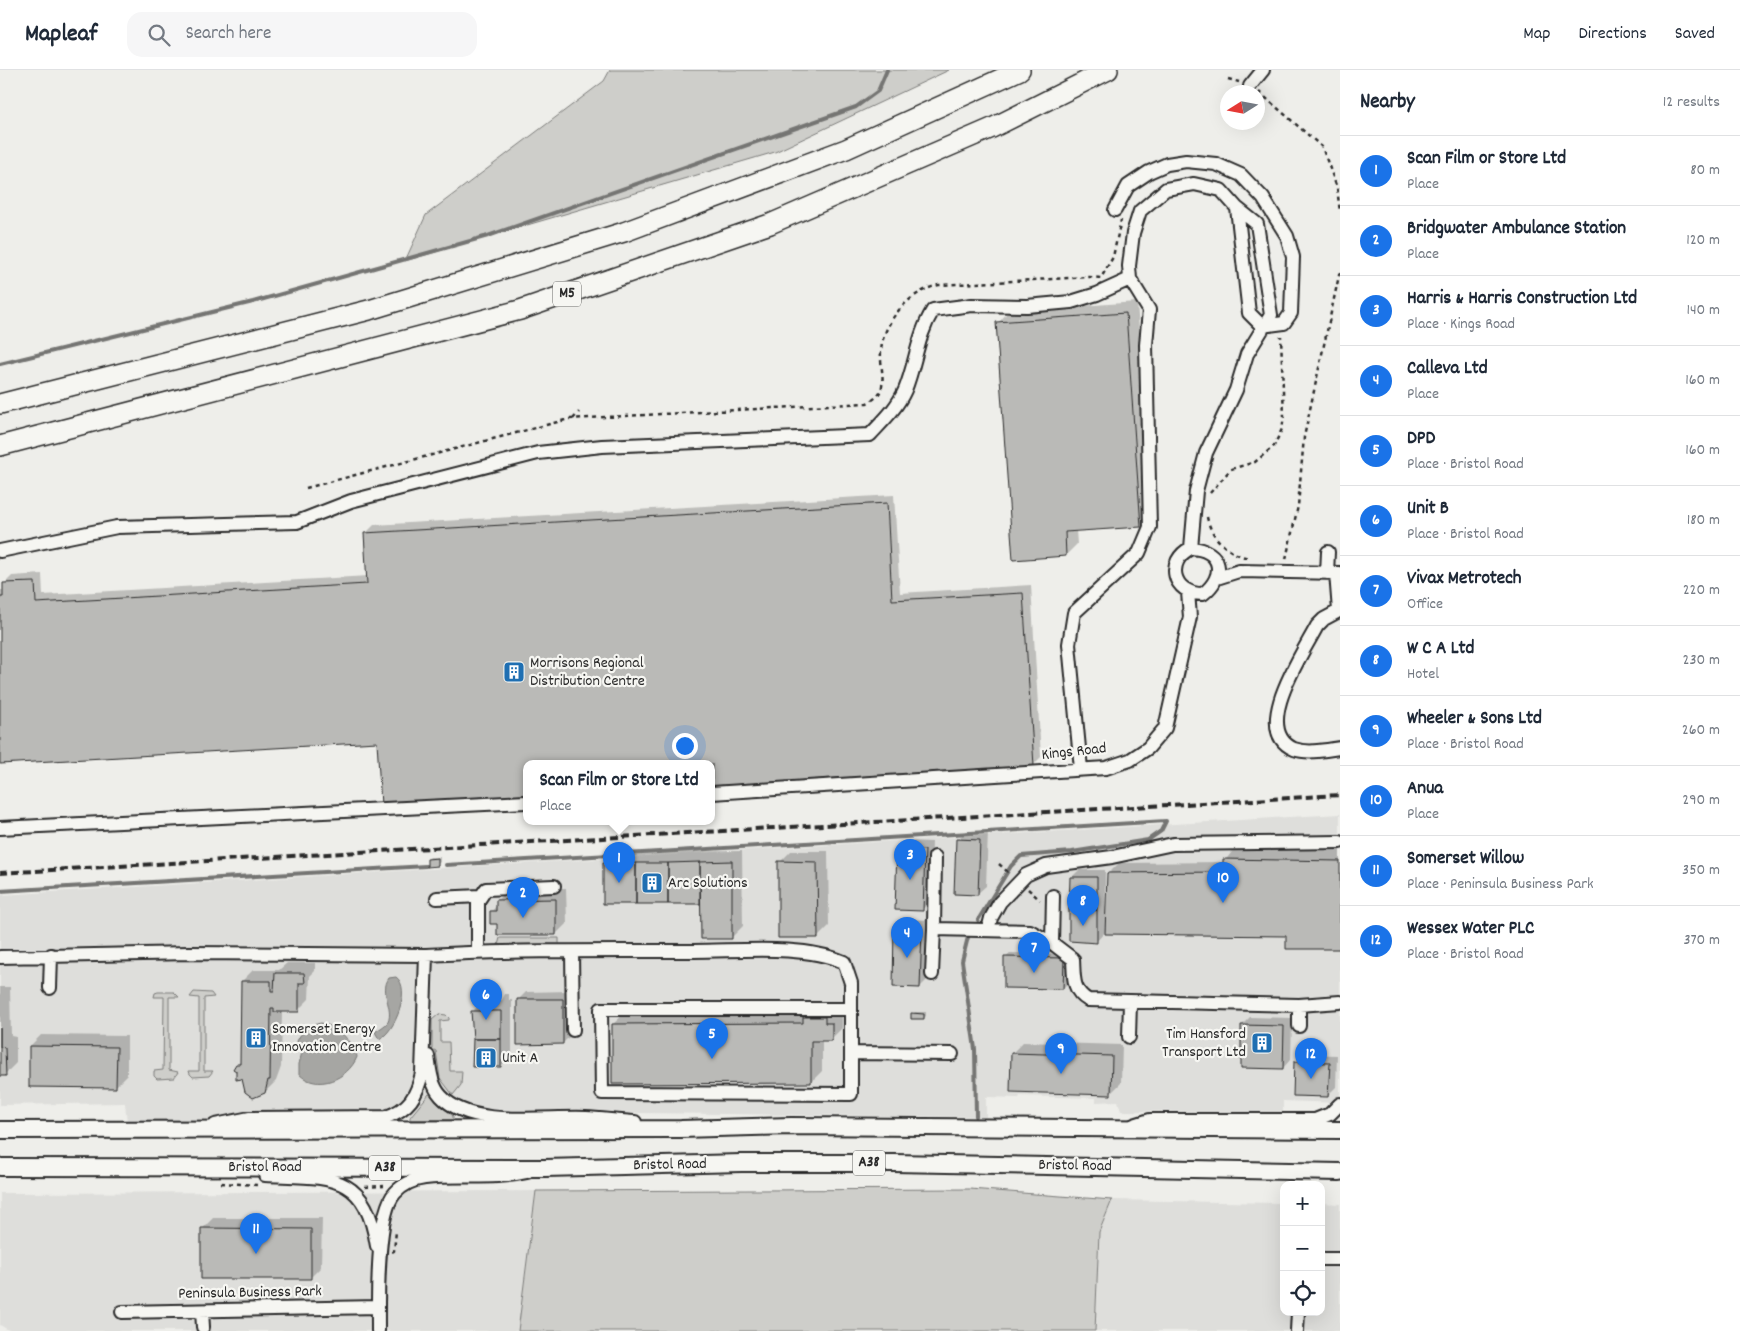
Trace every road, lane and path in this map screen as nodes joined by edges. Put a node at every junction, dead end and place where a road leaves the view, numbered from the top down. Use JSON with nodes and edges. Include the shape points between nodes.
{"nodes":[{"id":1,"x":1020,"y":70,"type":"edge"},
{"id":2,"x":1108,"y":70,"type":"edge"},
{"id":3,"x":1263,"y":70,"type":"edge"},
{"id":4,"x":1228,"y":79,"type":"dead end"},
{"id":5,"x":1247,"y":85,"type":"edge"},
{"id":6,"x":1251,"y":85,"type":"edge"},
{"id":7,"x":1265,"y":98,"type":"edge"},
{"id":8,"x":1237,"y":208,"type":"junction"},
{"id":9,"x":1340,"y":212,"type":"edge"},
{"id":10,"x":1119,"y":213,"type":"joint"},
{"id":11,"x":1340,"y":271,"type":"edge"},
{"id":12,"x":1130,"y":278,"type":"junction"},
{"id":13,"x":1262,"y":326,"type":"junction"},
{"id":14,"x":1286,"y":332,"type":"dead end"},
{"id":15,"x":875,"y":364,"type":"dead end"},
{"id":16,"x":881,"y":364,"type":"junction"},
{"id":17,"x":0,"y":404,"type":"edge"},
{"id":18,"x":579,"y":412,"type":"dead end"},
{"id":19,"x":573,"y":419,"type":"junction"},
{"id":20,"x":0,"y":446,"type":"edge"},
{"id":21,"x":306,"y":488,"type":"dead end"},
{"id":22,"x":1208,"y":500,"type":"dead end"},
{"id":23,"x":1206,"y":508,"type":"dead end"},
{"id":24,"x":1194,"y":521,"type":"junction"},
{"id":25,"x":1192,"y":548,"type":"junction"},
{"id":26,"x":1205,"y":549,"type":"junction"},
{"id":27,"x":0,"y":552,"type":"edge"},
{"id":28,"x":1328,"y":552,"type":"dead end"},
{"id":29,"x":1277,"y":559,"type":"dead end"},
{"id":30,"x":1294,"y":559,"type":"dead end"},
{"id":31,"x":1258,"y":560,"type":"dead end"},
{"id":32,"x":1218,"y":564,"type":"junction"},
{"id":33,"x":1286,"y":566,"type":"junction"},
{"id":34,"x":1239,"y":571,"type":"junction"},
{"id":35,"x":1335,"y":573,"type":"edge"},
{"id":36,"x":1217,"y":578,"type":"junction"},
{"id":37,"x":1188,"y":592,"type":"junction"},
{"id":38,"x":1203,"y":594,"type":"junction"},
{"id":39,"x":1190,"y":617,"type":"junction"},
{"id":40,"x":1340,"y":748,"type":"edge"},
{"id":41,"x":1081,"y":769,"type":"junction"},
{"id":42,"x":715,"y":793,"type":"edge"},
{"id":43,"x":523,"y":802,"type":"edge"},
{"id":44,"x":0,"y":828,"type":"edge"},
{"id":45,"x":1340,"y":842,"type":"edge"},
{"id":46,"x":935,"y":857,"type":"dead end"},
{"id":47,"x":999,"y":864,"type":"dead end"},
{"id":48,"x":1016,"y":879,"type":"junction"},
{"id":49,"x":554,"y":886,"type":"dead end"},
{"id":50,"x":480,"y":896,"type":"junction"},
{"id":51,"x":437,"y":898,"type":"dead end"},
{"id":52,"x":1050,"y":901,"type":"joint"},
{"id":53,"x":934,"y":929,"type":"junction"},
{"id":54,"x":988,"y":930,"type":"junction"},
{"id":55,"x":1052,"y":943,"type":"junction"},
{"id":56,"x":478,"y":952,"type":"junction"},
{"id":57,"x":572,"y":952,"type":"junction"},
{"id":58,"x":51,"y":955,"type":"junction"},
{"id":59,"x":426,"y":955,"type":"junction"},
{"id":60,"x":0,"y":957,"type":"edge"},
{"id":61,"x":932,"y":974,"type":"dead end"},
{"id":62,"x":50,"y":988,"type":"dead end"},
{"id":63,"x":1130,"y":1002,"type":"junction"},
{"id":64,"x":1340,"y":1002,"type":"edge"},
{"id":65,"x":1299,"y":1004,"type":"junction"},
{"id":66,"x":851,"y":1009,"type":"junction"},
{"id":67,"x":1299,"y":1026,"type":"dead end"},
{"id":68,"x":573,"y":1030,"type":"dead end"},
{"id":69,"x":1129,"y":1037,"type":"dead end"},
{"id":70,"x":425,"y":1039,"type":"junction"},
{"id":71,"x":851,"y":1053,"type":"junction"},
{"id":72,"x":952,"y":1054,"type":"dead end"},
{"id":73,"x":1340,"y":1104,"type":"edge"},
{"id":74,"x":702,"y":1128,"type":"junction"},
{"id":75,"x":1122,"y":1128,"type":"junction"},
{"id":76,"x":0,"y":1130,"type":"edge"},
{"id":77,"x":1340,"y":1130,"type":"edge"},
{"id":78,"x":186,"y":1131,"type":"junction"},
{"id":79,"x":0,"y":1167,"type":"edge"},
{"id":80,"x":226,"y":1168,"type":"junction"},
{"id":81,"x":545,"y":1168,"type":"junction"},
{"id":82,"x":1340,"y":1172,"type":"edge"},
{"id":83,"x":357,"y":1194,"type":"junction"},
{"id":84,"x":394,"y":1194,"type":"junction"},
{"id":85,"x":379,"y":1258,"type":"junction"},
{"id":86,"x":1325,"y":1259,"type":"edge"},
{"id":87,"x":1340,"y":1259,"type":"edge"},
{"id":88,"x":378,"y":1307,"type":"junction"},
{"id":89,"x":202,"y":1311,"type":"junction"},
{"id":90,"x":122,"y":1312,"type":"dead end"},
{"id":91,"x":1298,"y":1316,"type":"edge"},
{"id":92,"x":203,"y":1327,"type":"dead end"},
{"id":93,"x":378,"y":1331,"type":"edge"},
{"id":94,"x":1297,"y":1331,"type":"edge"}],
"edges":[{"from":1,"to":17,"type":"highway","via":[[846,150],[624,232],[369,310]]},
{"from":2,"to":20,"type":"highway","number":"M5","via":[[992,128],[770,224],[529,307]]},
{"from":3,"to":6,"type":"street"},
{"from":4,"to":5,"type":"path"},
{"from":7,"to":9,"type":"path","via":[[1322,147],[1337,188]]},
{"from":8,"to":12,"type":"street","via":[[1221,190],[1194,184],[1166,189],[1140,211],[1133,233]]},
{"from":8,"to":13,"type":"street","via":[[1249,313]]},
{"from":8,"to":13,"type":"street","via":[[1257,224],[1270,315]]},
{"from":10,"to":13,"type":"street","via":[[1128,186],[1167,164],[1186,161],[1216,164],[1241,175],[1268,205],[1287,236],[1294,258],[1291,313],[1284,323]]},
{"from":10,"to":16,"type":"path","via":[[1108,268],[1101,278],[928,288],[912,298],[887,326]]},
{"from":11,"to":33,"type":"path","via":[[1304,437],[1298,506]]},
{"from":12,"to":27,"type":"street","via":[[1071,302],[1027,306],[972,305],[933,310],[922,327],[905,389],[895,407],[870,435],[602,446],[538,453],[351,501],[297,522],[117,527]]},
{"from":12,"to":41,"type":"street","via":[[1149,310],[1146,345],[1150,527],[1139,553],[1074,613],[1069,644]]},
{"from":13,"to":24,"type":"street","via":[[1206,453],[1196,491]]},
{"from":14,"to":22,"type":"path","via":[[1280,340],[1282,429],[1274,446],[1255,462],[1231,469],[1210,492]]},
{"from":15,"to":16,"type":"path"},
{"from":16,"to":19,"type":"path","via":[[882,388],[874,400],[867,403]]},
{"from":18,"to":19,"type":"path"},
{"from":19,"to":21,"type":"path"},
{"from":23,"to":31,"type":"path","via":[[1211,529],[1226,549]]},
{"from":24,"to":25,"type":"street"},
{"from":24,"to":26,"type":"street"},
{"from":25,"to":26,"type":"street"},
{"from":25,"to":37,"type":"street","via":[[1183,552],[1176,562],[1176,580]]},
{"from":26,"to":32,"type":"street","via":[[1213,554]]},
{"from":28,"to":35,"type":"street"},
{"from":29,"to":33,"type":"path"},
{"from":30,"to":33,"type":"path"},
{"from":32,"to":34,"type":"street"},
{"from":32,"to":36,"type":"street"},
{"from":33,"to":34,"type":"street"},
{"from":33,"to":35,"type":"street"},
{"from":34,"to":36,"type":"street"},
{"from":35,"to":40,"type":"street","via":[[1339,611],[1316,626],[1280,700],[1275,718],[1283,739],[1294,748],[1313,752]]},
{"from":36,"to":38,"type":"street"},
{"from":37,"to":38,"type":"street"},
{"from":37,"to":39,"type":"street","name":"Kings Road"},
{"from":38,"to":39,"type":"street"},
{"from":39,"to":41,"type":"street","name":"Kings Road","via":[[1165,728],[1148,748],[1130,760],[1106,768]]},
{"from":41,"to":42,"type":"street","name":"Kings Road"},
{"from":43,"to":44,"type":"street"},
{"from":45,"to":48,"type":"street","via":[[1173,844],[1046,866]]},
{"from":46,"to":53,"type":"street"},
{"from":47,"to":48,"type":"path"},
{"from":48,"to":52,"type":"path"},
{"from":48,"to":54,"type":"street","via":[[991,918]]},
{"from":49,"to":50,"type":"street","via":[[489,888]]},
{"from":50,"to":51,"type":"street"},
{"from":50,"to":56,"type":"street"},
{"from":52,"to":55,"type":"street"},
{"from":53,"to":54,"type":"street"},
{"from":53,"to":61,"type":"street"},
{"from":54,"to":55,"type":"street","via":[[1030,932]]},
{"from":55,"to":63,"type":"street","via":[[1073,959],[1074,982],[1079,994],[1088,1000]]},
{"from":56,"to":57,"type":"street"},
{"from":56,"to":59,"type":"street"},
{"from":57,"to":66,"type":"street","via":[[763,951],[825,954],[844,962],[851,983]]},
{"from":57,"to":68,"type":"street"},
{"from":58,"to":59,"type":"street"},
{"from":58,"to":60,"type":"street"},
{"from":58,"to":62,"type":"street"},
{"from":59,"to":70,"type":"street"},
{"from":63,"to":65,"type":"street"},
{"from":63,"to":69,"type":"street"},
{"from":64,"to":65,"type":"street"},
{"from":65,"to":67,"type":"street"},
{"from":66,"to":71,"type":"street"},
{"from":66,"to":71,"type":"street","via":[[601,1009],[602,1093],[851,1094]]},
{"from":70,"to":74,"type":"street","via":[[432,1079],[440,1094],[457,1108],[475,1115],[528,1119],[586,1118]]},
{"from":70,"to":78,"type":"street","via":[[419,1087],[410,1104],[399,1113],[363,1118],[250,1118]]},
{"from":71,"to":72,"type":"street"},
{"from":73,"to":75,"type":"street","via":[[1330,1114],[1315,1120],[1150,1120]]},
{"from":74,"to":75,"type":"main road","number":"A38"},
{"from":74,"to":78,"type":"main road","number":"A38"},
{"from":75,"to":77,"type":"main road","number":"A38"},
{"from":76,"to":78,"type":"main road","number":"A38"},
{"from":79,"to":80,"type":"main road","name":"Bristol Road","number":"A38"},
{"from":80,"to":81,"type":"main road","name":"Bristol Road","number":"A38"},
{"from":80,"to":83,"type":"street","via":[[261,1174],[329,1178]]},
{"from":81,"to":82,"type":"main road","name":"Bristol Road","number":"A38","via":[[894,1163]]},
{"from":81,"to":84,"type":"street","via":[[507,1177],[424,1178],[405,1185]]},
{"from":83,"to":84,"type":"path","via":[[366,1186],[385,1186]]},
{"from":83,"to":85,"type":"street","via":[[373,1223]]},
{"from":84,"to":85,"type":"street","via":[[385,1216]]},
{"from":85,"to":88,"type":"street"},
{"from":86,"to":87,"type":"street"},
{"from":88,"to":89,"type":"street","name":"Peninsula Business Park","via":[[332,1302]]},
{"from":88,"to":93,"type":"street"},
{"from":89,"to":90,"type":"street","name":"Peninsula Business Park"},
{"from":89,"to":92,"type":"street"},
{"from":91,"to":94,"type":"street"}]}
